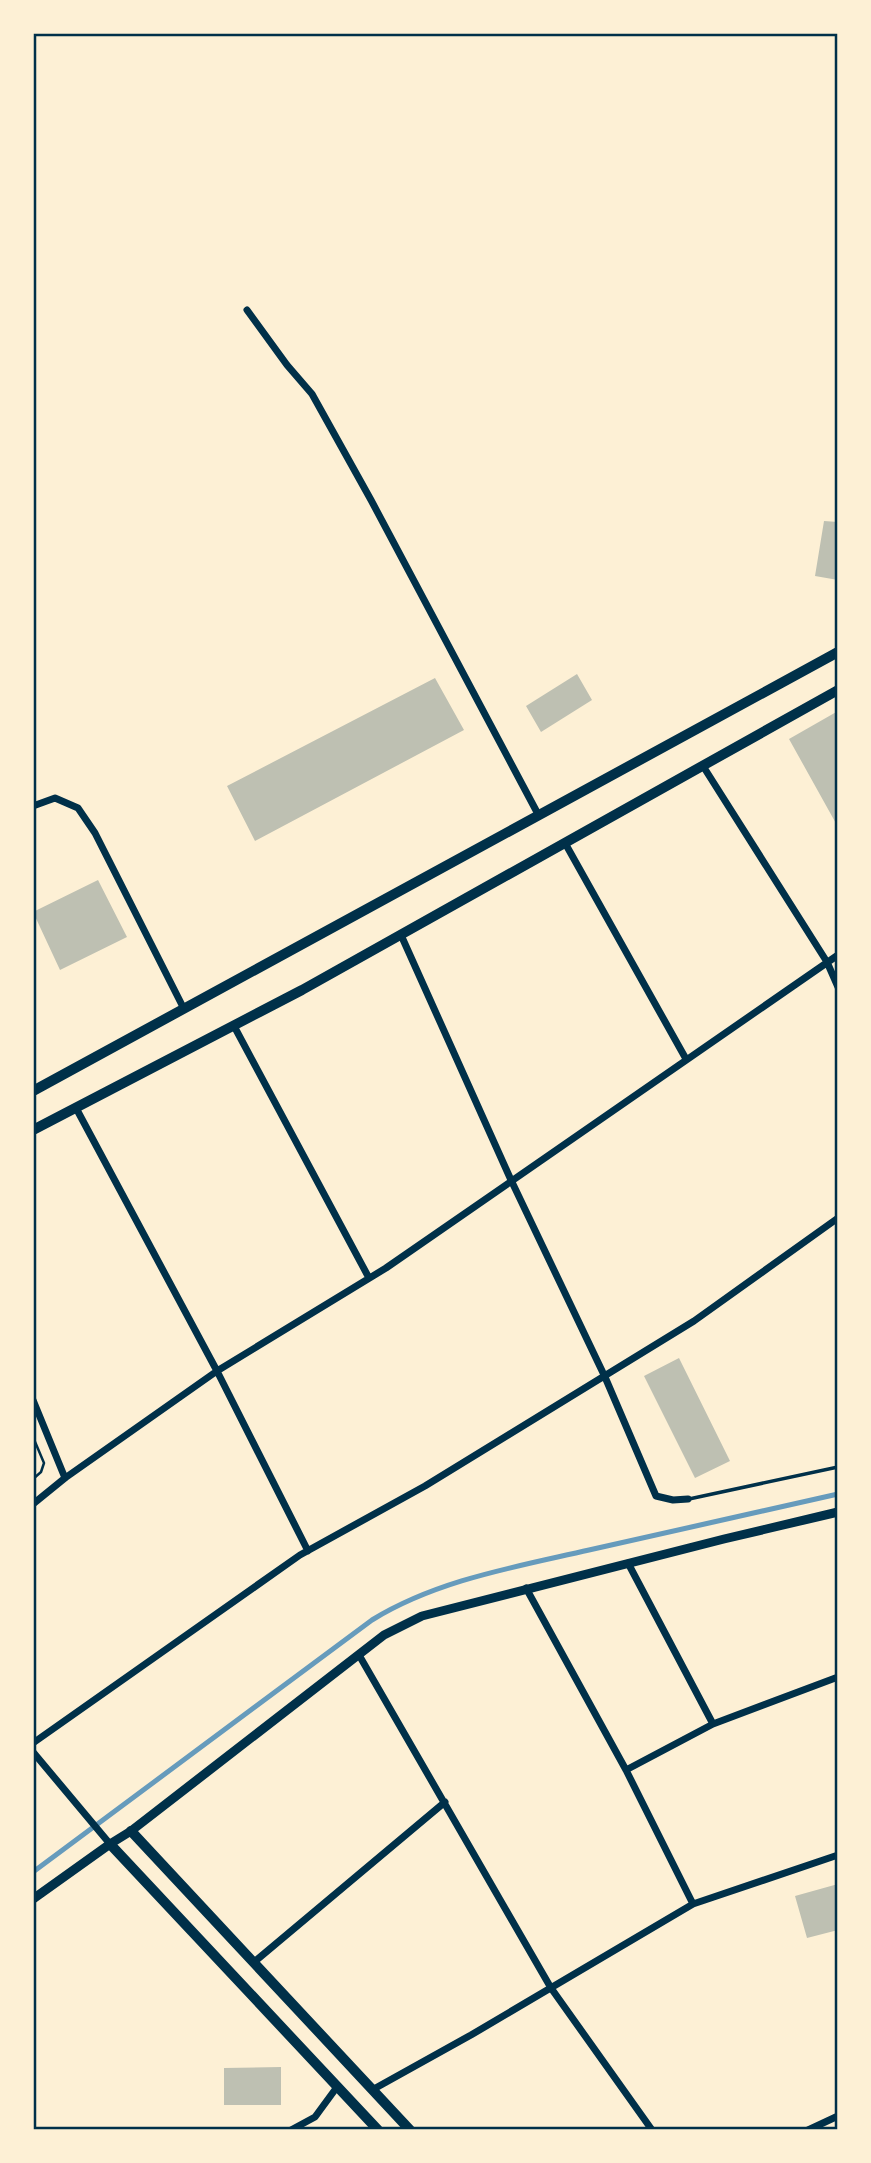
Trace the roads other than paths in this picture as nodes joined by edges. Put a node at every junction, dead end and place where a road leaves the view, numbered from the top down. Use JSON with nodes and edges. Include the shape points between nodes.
{"nodes":[{"id":1,"x":247,"y":310,"type":"dead end"},
{"id":2,"x":838,"y":652,"type":"edge"},
{"id":3,"x":838,"y":690,"type":"edge"},
{"id":4,"x":703,"y":766,"type":"junction"},
{"id":5,"x":33,"y":806,"type":"edge"},
{"id":6,"x":539,"y":816,"type":"junction"},
{"id":7,"x":565,"y":843,"type":"junction"},
{"id":8,"x":401,"y":935,"type":"junction"},
{"id":9,"x":838,"y":955,"type":"edge"},
{"id":10,"x":827,"y":962,"type":"junction"},
{"id":11,"x":838,"y":987,"type":"edge"},
{"id":12,"x":184,"y":1009,"type":"junction"},
{"id":13,"x":234,"y":1026,"type":"junction"},
{"id":14,"x":685,"y":1059,"type":"junction"},
{"id":15,"x":33,"y":1091,"type":"edge"},
{"id":16,"x":76,"y":1108,"type":"junction"},
{"id":17,"x":33,"y":1130,"type":"edge"},
{"id":18,"x":511,"y":1180,"type":"junction"},
{"id":19,"x":836,"y":1219,"type":"edge"},
{"id":20,"x":838,"y":1229,"type":"edge"},
{"id":21,"x":369,"y":1278,"type":"junction"},
{"id":22,"x":217,"y":1371,"type":"junction"},
{"id":23,"x":605,"y":1377,"type":"junction"},
{"id":24,"x":33,"y":1400,"type":"edge"},
{"id":25,"x":838,"y":1467,"type":"edge"},
{"id":26,"x":65,"y":1478,"type":"junction"},
{"id":27,"x":688,"y":1499,"type":"joint"},
{"id":28,"x":33,"y":1504,"type":"edge"},
{"id":29,"x":838,"y":1512,"type":"edge"},
{"id":30,"x":308,"y":1550,"type":"junction"},
{"id":31,"x":628,"y":1563,"type":"junction"},
{"id":32,"x":526,"y":1588,"type":"junction"},
{"id":33,"x":359,"y":1655,"type":"junction"},
{"id":34,"x":838,"y":1676,"type":"edge"},
{"id":35,"x":713,"y":1724,"type":"junction"},
{"id":36,"x":33,"y":1743,"type":"edge"},
{"id":37,"x":33,"y":1752,"type":"edge"},
{"id":38,"x":626,"y":1770,"type":"junction"},
{"id":39,"x":445,"y":1802,"type":"junction"},
{"id":40,"x":131,"y":1831,"type":"junction"},
{"id":41,"x":110,"y":1844,"type":"junction"},
{"id":42,"x":838,"y":1855,"type":"edge"},
{"id":43,"x":33,"y":1899,"type":"edge"},
{"id":44,"x":693,"y":1904,"type":"junction"},
{"id":45,"x":253,"y":1963,"type":"junction"},
{"id":46,"x":551,"y":1988,"type":"junction"},
{"id":47,"x":337,"y":2087,"type":"junction"},
{"id":48,"x":372,"y":2090,"type":"junction"},
{"id":49,"x":838,"y":2116,"type":"edge"},
{"id":50,"x":291,"y":2130,"type":"edge"},
{"id":51,"x":378,"y":2130,"type":"edge"},
{"id":52,"x":410,"y":2130,"type":"edge"},
{"id":53,"x":652,"y":2130,"type":"edge"},
{"id":54,"x":808,"y":2130,"type":"edge"}],
"edges":[{"from":1,"to":6,"type":"street","via":[[312,394]]},
{"from":2,"to":6,"type":"main road"},
{"from":3,"to":4,"type":"main road"},
{"from":4,"to":7,"type":"main road"},
{"from":4,"to":10,"type":"street"},
{"from":5,"to":12,"type":"street","via":[[55,798],[78,808]]},
{"from":6,"to":12,"type":"main road"},
{"from":7,"to":8,"type":"main road"},
{"from":7,"to":14,"type":"street"},
{"from":8,"to":13,"type":"main road"},
{"from":8,"to":18,"type":"street"},
{"from":9,"to":10,"type":"street"},
{"from":10,"to":11,"type":"street"},
{"from":10,"to":14,"type":"street"},
{"from":12,"to":15,"type":"main road"},
{"from":13,"to":16,"type":"main road"},
{"from":13,"to":21,"type":"street"},
{"from":14,"to":18,"type":"street"},
{"from":16,"to":17,"type":"main road"},
{"from":16,"to":22,"type":"street"},
{"from":18,"to":21,"type":"street"},
{"from":18,"to":23,"type":"street"},
{"from":19,"to":20,"type":"lane"},
{"from":19,"to":23,"type":"street","via":[[694,1321]]},
{"from":21,"to":22,"type":"street"},
{"from":22,"to":26,"type":"street"},
{"from":22,"to":30,"type":"street"},
{"from":23,"to":27,"type":"street","via":[[656,1496]]},
{"from":23,"to":30,"type":"street","via":[[425,1486]]},
{"from":24,"to":26,"type":"street"},
{"from":25,"to":27,"type":"lane"},
{"from":26,"to":28,"type":"street"},
{"from":29,"to":31,"type":"street"},
{"from":30,"to":36,"type":"street"},
{"from":31,"to":32,"type":"street"},
{"from":31,"to":35,"type":"street"},
{"from":32,"to":33,"type":"street","via":[[422,1616],[384,1635]]},
{"from":32,"to":38,"type":"street"},
{"from":33,"to":39,"type":"street"},
{"from":33,"to":40,"type":"street"},
{"from":34,"to":35,"type":"street"},
{"from":35,"to":38,"type":"street"},
{"from":37,"to":41,"type":"street"},
{"from":38,"to":44,"type":"street"},
{"from":39,"to":45,"type":"street"},
{"from":39,"to":46,"type":"street"},
{"from":40,"to":41,"type":"street"},
{"from":40,"to":45,"type":"main road"},
{"from":41,"to":43,"type":"street"},
{"from":41,"to":47,"type":"main road"},
{"from":42,"to":44,"type":"street"},
{"from":44,"to":46,"type":"street"},
{"from":45,"to":48,"type":"main road"},
{"from":46,"to":48,"type":"street"},
{"from":46,"to":53,"type":"street"},
{"from":47,"to":50,"type":"street","via":[[314,2117]]},
{"from":47,"to":51,"type":"main road"},
{"from":48,"to":52,"type":"main road"},
{"from":49,"to":54,"type":"street"}]}
